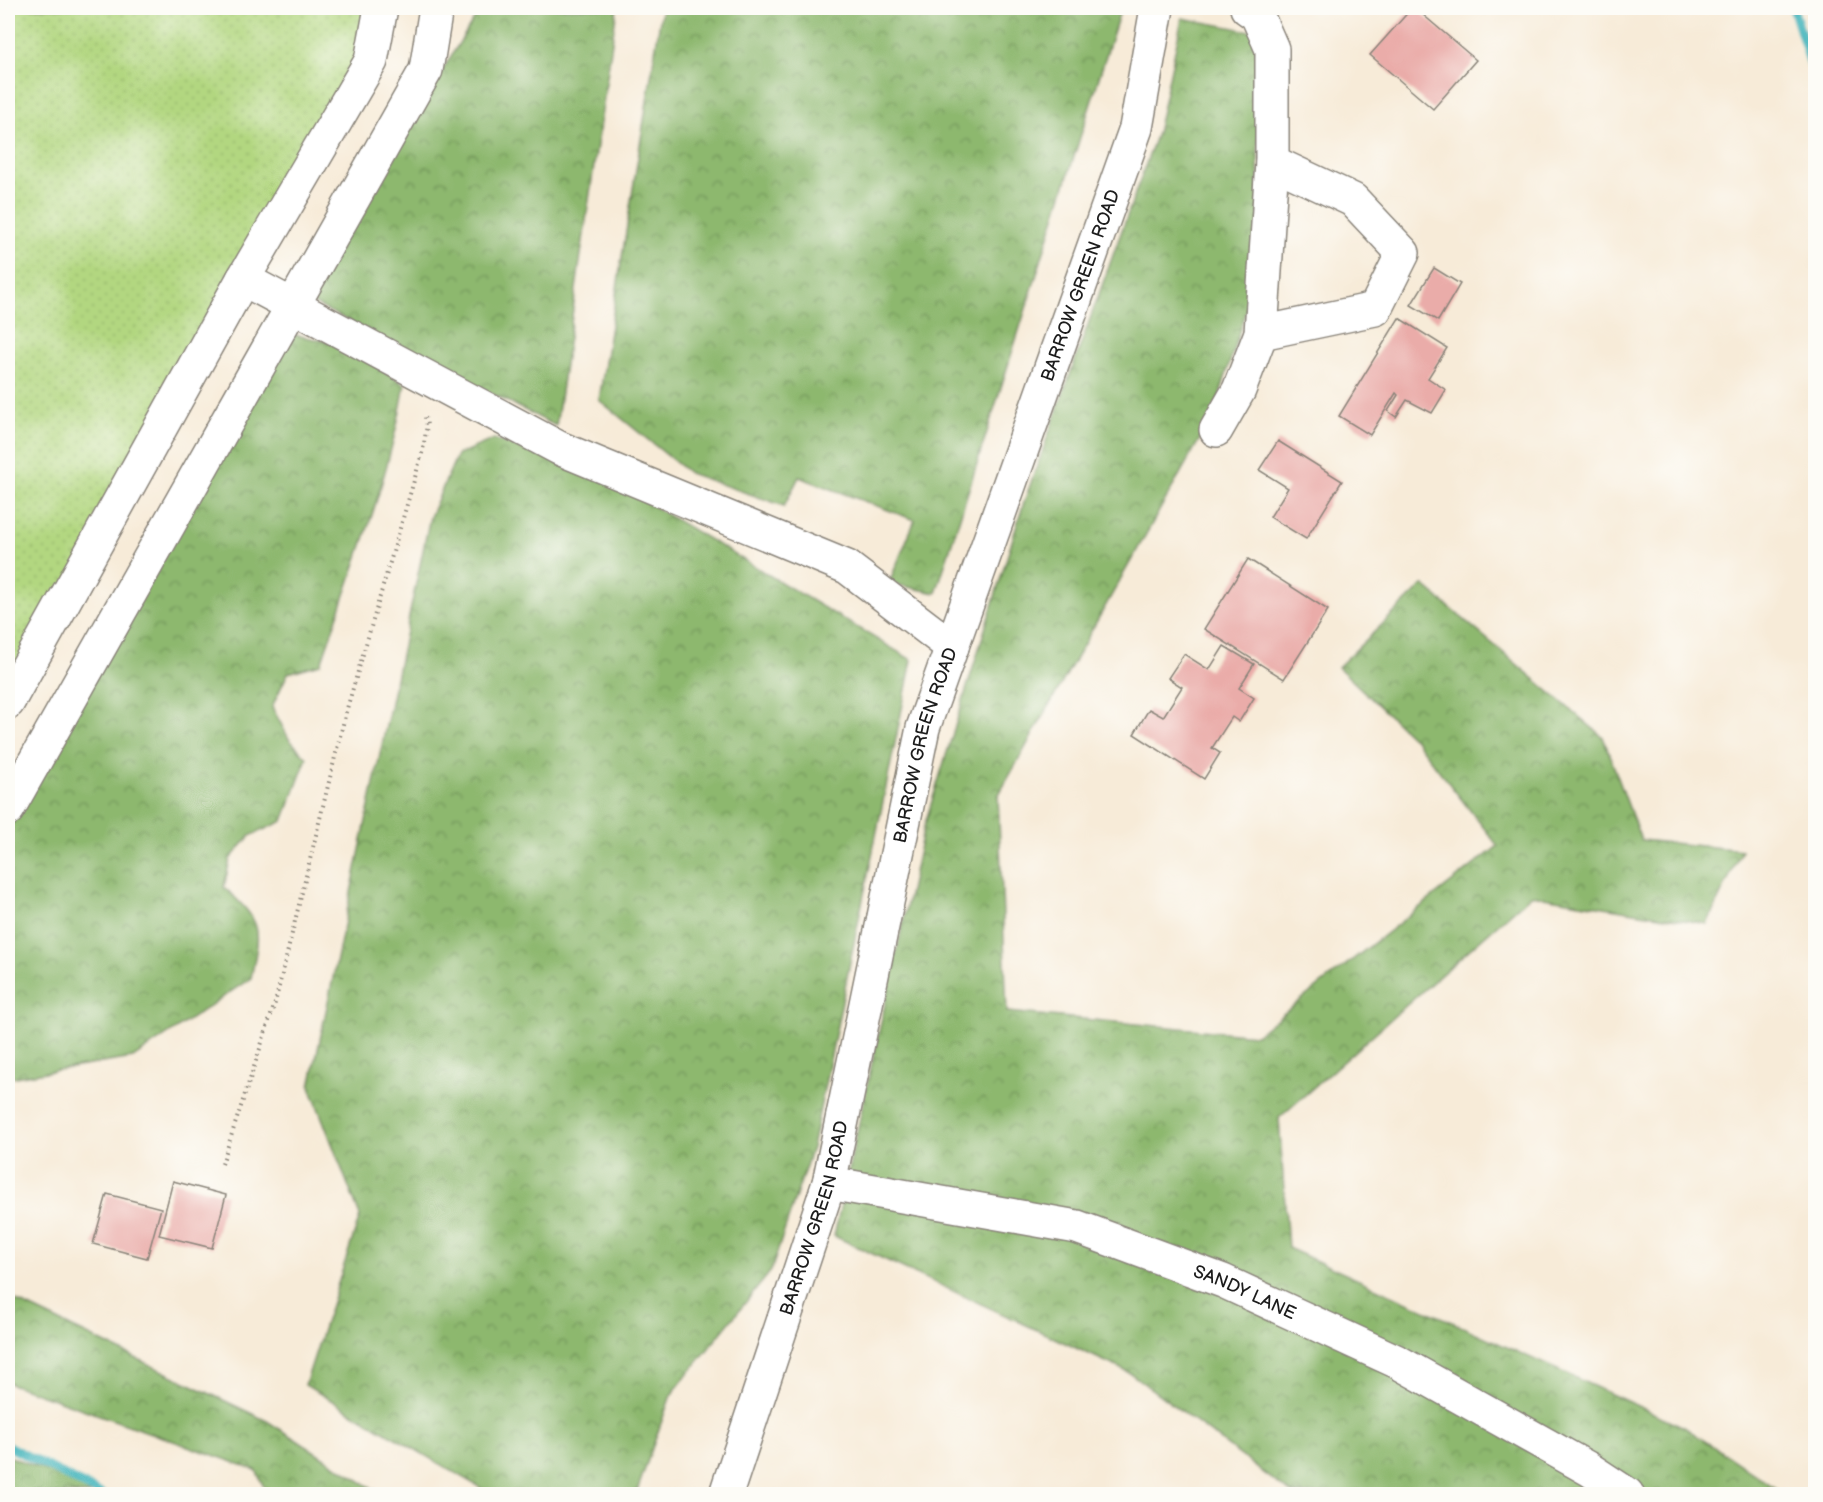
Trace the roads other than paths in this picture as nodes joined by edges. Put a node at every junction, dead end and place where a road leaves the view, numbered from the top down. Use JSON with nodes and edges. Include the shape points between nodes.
{"nodes":[{"id":1,"x":381,"y":8,"type":"edge"},
{"id":2,"x":436,"y":8,"type":"edge"},
{"id":3,"x":1157,"y":8,"type":"edge"},
{"id":4,"x":1247,"y":8,"type":"edge"},
{"id":5,"x":1272,"y":162,"type":"junction"},
{"id":6,"x":243,"y":279,"type":"junction"},
{"id":7,"x":294,"y":306,"type":"junction"},
{"id":8,"x":1261,"y":333,"type":"junction"},
{"id":9,"x":1216,"y":430,"type":"dead end"},
{"id":10,"x":952,"y":647,"type":"junction"},
{"id":11,"x":8,"y":702,"type":"edge"},
{"id":12,"x":8,"y":810,"type":"edge"},
{"id":13,"x":829,"y":1183,"type":"junction"},
{"id":14,"x":726,"y":1494,"type":"edge"},
{"id":15,"x":1627,"y":1494,"type":"edge"}],
"edges":[{"from":1,"to":6,"type":"street","via":[[371,61]]},
{"from":2,"to":7,"type":"street","via":[[426,70]]},
{"from":3,"to":10,"type":"street","name":"BARROW GREEN ROAD","via":[[1136,128]]},
{"from":4,"to":5,"type":"street","via":[[1257,15],[1272,49]]},
{"from":5,"to":8,"type":"street"},
{"from":5,"to":8,"type":"street","via":[[1353,200],[1403,254],[1375,309]]},
{"from":6,"to":7,"type":"street"},
{"from":6,"to":11,"type":"street"},
{"from":7,"to":10,"type":"street","via":[[559,448],[847,567]]},
{"from":7,"to":12,"type":"street"},
{"from":8,"to":9,"type":"street","via":[[1239,390]]},
{"from":10,"to":13,"type":"street","name":"BARROW GREEN ROAD","via":[[924,728]]},
{"from":13,"to":14,"type":"street","name":"BARROW GREEN ROAD"},
{"from":13,"to":15,"type":"street","name":"SANDY LANE","via":[[1077,1227],[1223,1281],[1398,1362],[1590,1469]]}]}
